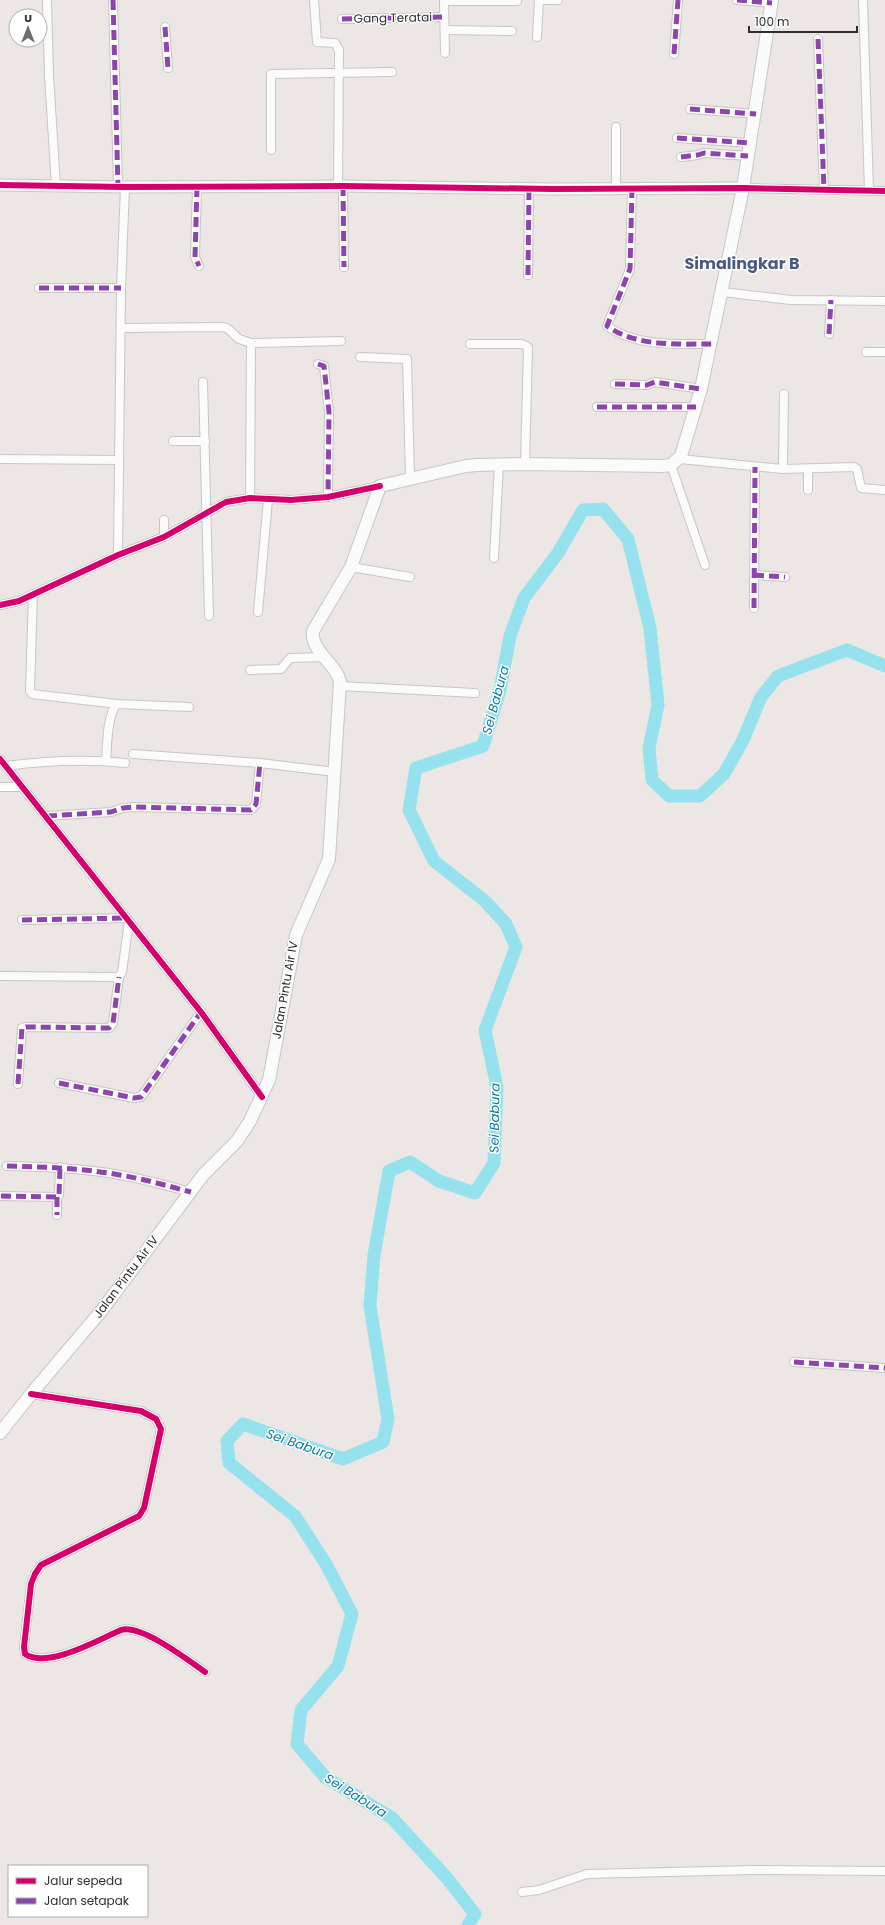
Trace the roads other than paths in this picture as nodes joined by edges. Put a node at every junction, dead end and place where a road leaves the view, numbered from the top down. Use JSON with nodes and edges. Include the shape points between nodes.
{"nodes":[{"id":1,"x":47,"y":0,"type":"edge"},
{"id":2,"x":113,"y":0,"type":"edge"},
{"id":3,"x":314,"y":0,"type":"edge"},
{"id":4,"x":444,"y":0,"type":"edge"},
{"id":5,"x":539,"y":0,"type":"edge"},
{"id":6,"x":558,"y":0,"type":"edge"},
{"id":7,"x":678,"y":0,"type":"edge"},
{"id":8,"x":737,"y":0,"type":"edge"},
{"id":9,"x":863,"y":0,"type":"edge"},
{"id":10,"x":493,"y":1,"type":"edge"},
{"id":11,"x":517,"y":1,"type":"edge"},
{"id":12,"x":772,"y":1,"type":"edge"},
{"id":13,"x":444,"y":17,"type":"junction"},
{"id":14,"x":342,"y":19,"type":"dead end"},
{"id":15,"x":165,"y":27,"type":"dead end"},
{"id":16,"x":445,"y":30,"type":"junction"},
{"id":17,"x":512,"y":31,"type":"dead end"},
{"id":18,"x":537,"y":37,"type":"dead end"},
{"id":19,"x":818,"y":39,"type":"dead end"},
{"id":20,"x":445,"y":53,"type":"dead end"},
{"id":21,"x":674,"y":54,"type":"dead end"},
{"id":22,"x":168,"y":68,"type":"dead end"},
{"id":23,"x":338,"y":72,"type":"junction"},
{"id":24,"x":392,"y":72,"type":"dead end"},
{"id":25,"x":690,"y":109,"type":"dead end"},
{"id":26,"x":756,"y":114,"type":"junction"},
{"id":27,"x":616,"y":127,"type":"dead end"},
{"id":28,"x":677,"y":138,"type":"dead end"},
{"id":29,"x":750,"y":143,"type":"junction"},
{"id":30,"x":270,"y":150,"type":"dead end"},
{"id":31,"x":748,"y":156,"type":"junction"},
{"id":32,"x":681,"y":157,"type":"dead end"},
{"id":33,"x":0,"y":185,"type":"edge"},
{"id":34,"x":56,"y":186,"type":"junction"},
{"id":35,"x":340,"y":186,"type":"junction"},
{"id":36,"x":122,"y":187,"type":"junction"},
{"id":37,"x":197,"y":187,"type":"junction"},
{"id":38,"x":632,"y":188,"type":"junction"},
{"id":39,"x":743,"y":188,"type":"junction"},
{"id":40,"x":529,"y":189,"type":"junction"},
{"id":41,"x":616,"y":189,"type":"junction"},
{"id":42,"x":824,"y":189,"type":"junction"},
{"id":43,"x":869,"y":190,"type":"junction"},
{"id":44,"x":885,"y":191,"type":"edge"},
{"id":45,"x":199,"y":266,"type":"dead end"},
{"id":46,"x":344,"y":267,"type":"dead end"},
{"id":47,"x":528,"y":274,"type":"dead end"},
{"id":48,"x":39,"y":288,"type":"dead end"},
{"id":49,"x":122,"y":288,"type":"junction"},
{"id":50,"x":722,"y":292,"type":"junction"},
{"id":51,"x":831,"y":300,"type":"junction"},
{"id":52,"x":885,"y":301,"type":"edge"},
{"id":53,"x":121,"y":328,"type":"junction"},
{"id":54,"x":829,"y":334,"type":"dead end"},
{"id":55,"x":341,"y":341,"type":"dead end"},
{"id":56,"x":251,"y":343,"type":"junction"},
{"id":57,"x":470,"y":344,"type":"dead end"},
{"id":58,"x":712,"y":344,"type":"junction"},
{"id":59,"x":866,"y":352,"type":"dead end"},
{"id":60,"x":885,"y":352,"type":"edge"},
{"id":61,"x":360,"y":357,"type":"dead end"},
{"id":62,"x":318,"y":364,"type":"dead end"},
{"id":63,"x":203,"y":382,"type":"dead end"},
{"id":64,"x":614,"y":384,"type":"dead end"},
{"id":65,"x":701,"y":389,"type":"junction"},
{"id":66,"x":784,"y":394,"type":"dead end"},
{"id":67,"x":597,"y":407,"type":"dead end"},
{"id":68,"x":696,"y":407,"type":"junction"},
{"id":69,"x":173,"y":441,"type":"dead end"},
{"id":70,"x":205,"y":441,"type":"junction"},
{"id":71,"x":0,"y":459,"type":"edge"},
{"id":72,"x":119,"y":460,"type":"junction"},
{"id":73,"x":675,"y":462,"type":"junction"},
{"id":74,"x":499,"y":464,"type":"junction"},
{"id":75,"x":525,"y":464,"type":"junction"},
{"id":76,"x":755,"y":467,"type":"junction"},
{"id":77,"x":783,"y":468,"type":"junction"},
{"id":78,"x":808,"y":469,"type":"junction"},
{"id":79,"x":410,"y":478,"type":"junction"},
{"id":80,"x":380,"y":486,"type":"junction"},
{"id":81,"x":808,"y":490,"type":"dead end"},
{"id":82,"x":885,"y":490,"type":"edge"},
{"id":83,"x":328,"y":497,"type":"junction"},
{"id":84,"x":250,"y":498,"type":"junction"},
{"id":85,"x":268,"y":499,"type":"junction"},
{"id":86,"x":208,"y":514,"type":"junction"},
{"id":87,"x":164,"y":520,"type":"dead end"},
{"id":88,"x":164,"y":537,"type":"junction"},
{"id":89,"x":118,"y":555,"type":"junction"},
{"id":90,"x":494,"y":558,"type":"dead end"},
{"id":91,"x":705,"y":564,"type":"dead end"},
{"id":92,"x":350,"y":567,"type":"junction"},
{"id":93,"x":754,"y":575,"type":"junction"},
{"id":94,"x":410,"y":577,"type":"dead end"},
{"id":95,"x":785,"y":577,"type":"dead end"},
{"id":96,"x":33,"y":594,"type":"junction"},
{"id":97,"x":0,"y":605,"type":"edge"},
{"id":98,"x":754,"y":608,"type":"dead end"},
{"id":99,"x":258,"y":612,"type":"dead end"},
{"id":100,"x":209,"y":616,"type":"dead end"},
{"id":101,"x":326,"y":657,"type":"junction"},
{"id":102,"x":250,"y":670,"type":"dead end"},
{"id":103,"x":340,"y":686,"type":"junction"},
{"id":104,"x":475,"y":692,"type":"dead end"},
{"id":105,"x":117,"y":704,"type":"junction"},
{"id":106,"x":189,"y":707,"type":"dead end"},
{"id":107,"x":133,"y":754,"type":"dead end"},
{"id":108,"x":0,"y":759,"type":"edge"},
{"id":109,"x":106,"y":761,"type":"junction"},
{"id":110,"x":125,"y":763,"type":"dead end"},
{"id":111,"x":260,"y":763,"type":"junction"},
{"id":112,"x":6,"y":766,"type":"junction"},
{"id":113,"x":335,"y":772,"type":"junction"},
{"id":114,"x":23,"y":787,"type":"junction"},
{"id":115,"x":0,"y":788,"type":"edge"},
{"id":116,"x":47,"y":816,"type":"junction"},
{"id":117,"x":22,"y":920,"type":"dead end"},
{"id":118,"x":128,"y":920,"type":"junction"},
{"id":119,"x":0,"y":976,"type":"edge"},
{"id":120,"x":119,"y":977,"type":"junction"},
{"id":121,"x":201,"y":1012,"type":"junction"},
{"id":122,"x":59,"y":1083,"type":"dead end"},
{"id":123,"x":18,"y":1084,"type":"dead end"},
{"id":124,"x":262,"y":1097,"type":"junction"},
{"id":125,"x":7,"y":1166,"type":"dead end"},
{"id":126,"x":60,"y":1167,"type":"junction"},
{"id":127,"x":191,"y":1192,"type":"junction"},
{"id":128,"x":2,"y":1196,"type":"dead end"},
{"id":129,"x":57,"y":1197,"type":"junction"},
{"id":130,"x":57,"y":1216,"type":"dead end"},
{"id":131,"x":794,"y":1362,"type":"dead end"},
{"id":132,"x":885,"y":1368,"type":"edge"},
{"id":133,"x":31,"y":1394,"type":"junction"},
{"id":134,"x":0,"y":1433,"type":"edge"},
{"id":135,"x":205,"y":1672,"type":"dead end"},
{"id":136,"x":885,"y":1871,"type":"edge"},
{"id":137,"x":522,"y":1892,"type":"dead end"}],
"edges":[{"from":1,"to":34,"type":"street"},
{"from":2,"to":36,"type":"street"},
{"from":3,"to":23,"type":"street","via":[[317,42],[330,42],[337,46]]},
{"from":4,"to":10,"type":"street"},
{"from":4,"to":13,"type":"street"},
{"from":5,"to":6,"type":"street"},
{"from":5,"to":18,"type":"street"},
{"from":7,"to":21,"type":"street"},
{"from":8,"to":12,"type":"street"},
{"from":9,"to":43,"type":"street"},
{"from":10,"to":11,"type":"street"},
{"from":12,"to":26,"type":"main road"},
{"from":13,"to":14,"type":"street","name":"Gang Teratai"},
{"from":13,"to":16,"type":"street"},
{"from":15,"to":22,"type":"street"},
{"from":16,"to":17,"type":"street"},
{"from":16,"to":20,"type":"street"},
{"from":19,"to":42,"type":"street"},
{"from":23,"to":24,"type":"street"},
{"from":23,"to":30,"type":"street","via":[[271,74]]},
{"from":23,"to":35,"type":"street"},
{"from":25,"to":26,"type":"street"},
{"from":26,"to":29,"type":"main road"},
{"from":27,"to":41,"type":"street"},
{"from":28,"to":29,"type":"street"},
{"from":29,"to":31,"type":"main road"},
{"from":31,"to":32,"type":"street","via":[[704,153]]},
{"from":31,"to":39,"type":"main road"},
{"from":33,"to":34,"type":"street"},
{"from":34,"to":36,"type":"street"},
{"from":35,"to":37,"type":"street"},
{"from":35,"to":40,"type":"street"},
{"from":35,"to":46,"type":"street"},
{"from":36,"to":37,"type":"street"},
{"from":36,"to":49,"type":"street"},
{"from":37,"to":45,"type":"street","via":[[196,257]]},
{"from":38,"to":39,"type":"street"},
{"from":38,"to":41,"type":"street"},
{"from":38,"to":58,"type":"street","via":[[630,269],[607,326],[633,338],[650,342]]},
{"from":39,"to":42,"type":"street"},
{"from":39,"to":50,"type":"main road"},
{"from":40,"to":41,"type":"street"},
{"from":40,"to":47,"type":"street"},
{"from":42,"to":43,"type":"street"},
{"from":43,"to":44,"type":"street"},
{"from":48,"to":49,"type":"street"},
{"from":49,"to":53,"type":"street"},
{"from":50,"to":51,"type":"street","via":[[791,300]]},
{"from":50,"to":58,"type":"main road"},
{"from":51,"to":52,"type":"street"},
{"from":51,"to":54,"type":"street"},
{"from":53,"to":56,"type":"street","via":[[227,328],[239,339]]},
{"from":53,"to":72,"type":"street"},
{"from":55,"to":56,"type":"street"},
{"from":56,"to":84,"type":"street"},
{"from":57,"to":75,"type":"street","via":[[522,344],[528,347]]},
{"from":58,"to":65,"type":"main road"},
{"from":59,"to":60,"type":"street"},
{"from":61,"to":79,"type":"street","via":[[407,359]]},
{"from":62,"to":83,"type":"street","via":[[324,366],[328,405]]},
{"from":63,"to":70,"type":"street"},
{"from":64,"to":65,"type":"street","via":[[647,385],[655,382]]},
{"from":65,"to":68,"type":"main road"},
{"from":66,"to":77,"type":"street"},
{"from":67,"to":68,"type":"street"},
{"from":68,"to":73,"type":"main road"},
{"from":69,"to":70,"type":"street"},
{"from":70,"to":86,"type":"street"},
{"from":71,"to":72,"type":"street"},
{"from":72,"to":89,"type":"street"},
{"from":73,"to":75,"type":"main road"},
{"from":73,"to":76,"type":"street"},
{"from":73,"to":91,"type":"street"},
{"from":74,"to":75,"type":"main road"},
{"from":74,"to":79,"type":"main road","via":[[466,466]]},
{"from":74,"to":90,"type":"street"},
{"from":76,"to":77,"type":"street"},
{"from":76,"to":93,"type":"street"},
{"from":77,"to":78,"type":"street"},
{"from":78,"to":81,"type":"street"},
{"from":78,"to":82,"type":"street","via":[[854,467],[857,469],[861,488]]},
{"from":79,"to":80,"type":"main road"},
{"from":80,"to":83,"type":"street"},
{"from":80,"to":92,"type":"main road","name":"Jalan Pintu Air IV"},
{"from":83,"to":85,"type":"street"},
{"from":84,"to":85,"type":"street"},
{"from":84,"to":86,"type":"street","via":[[226,502]]},
{"from":85,"to":99,"type":"street"},
{"from":86,"to":88,"type":"street"},
{"from":86,"to":100,"type":"street"},
{"from":87,"to":88,"type":"street"},
{"from":88,"to":89,"type":"street"},
{"from":89,"to":96,"type":"street"},
{"from":92,"to":94,"type":"street"},
{"from":92,"to":101,"type":"main road","name":"Jalan Pintu Air IV","via":[[313,631],[315,643]]},
{"from":93,"to":95,"type":"street"},
{"from":93,"to":98,"type":"street"},
{"from":96,"to":97,"type":"street","via":[[19,601]]},
{"from":96,"to":105,"type":"street","via":[[30,691],[32,694]]},
{"from":101,"to":102,"type":"street","via":[[290,658],[282,668]]},
{"from":101,"to":103,"type":"main road","name":"Jalan Pintu Air IV","via":[[338,675]]},
{"from":103,"to":104,"type":"street"},
{"from":103,"to":113,"type":"main road","name":"Jalan Pintu Air IV"},
{"from":105,"to":106,"type":"street"},
{"from":105,"to":109,"type":"street","via":[[113,708]]},
{"from":107,"to":111,"type":"street"},
{"from":108,"to":112,"type":"street"},
{"from":109,"to":110,"type":"street"},
{"from":109,"to":112,"type":"street","via":[[37,762]]},
{"from":111,"to":113,"type":"street"},
{"from":111,"to":116,"type":"street","via":[[256,804],[251,810],[133,807],[111,812]]},
{"from":112,"to":114,"type":"street"},
{"from":113,"to":124,"type":"main road","name":"Jalan Pintu Air IV","via":[[329,863],[296,935],[269,1080]]},
{"from":114,"to":115,"type":"street"},
{"from":114,"to":116,"type":"street"},
{"from":116,"to":118,"type":"street"},
{"from":117,"to":118,"type":"street"},
{"from":118,"to":120,"type":"street","via":[[122,972]]},
{"from":118,"to":121,"type":"street"},
{"from":119,"to":120,"type":"street"},
{"from":120,"to":123,"type":"street","via":[[113,1023],[109,1028],[22,1028]]},
{"from":121,"to":122,"type":"street","via":[[141,1097],[134,1098]]},
{"from":121,"to":124,"type":"street"},
{"from":124,"to":127,"type":"main road","name":"Jalan Pintu Air IV","via":[[236,1141],[203,1175]]},
{"from":125,"to":126,"type":"street"},
{"from":126,"to":127,"type":"street","via":[[124,1176]]},
{"from":126,"to":129,"type":"street"},
{"from":127,"to":133,"type":"main road","name":"Jalan Pintu Air IV","via":[[102,1310]]},
{"from":128,"to":129,"type":"street"},
{"from":129,"to":130,"type":"street"},
{"from":131,"to":132,"type":"street"},
{"from":133,"to":134,"type":"main road","name":"Jalan Pintu Air IV"},
{"from":133,"to":135,"type":"street","via":[[141,1411],[153,1417],[159,1423],[160,1429],[144,1508],[138,1516],[41,1565],[34,1574],[24,1639],[25,1654],[34,1657],[68,1654],[121,1630],[129,1629],[174,1649]]},
{"from":136,"to":137,"type":"street","via":[[753,1870],[587,1874],[539,1890]]}]}
